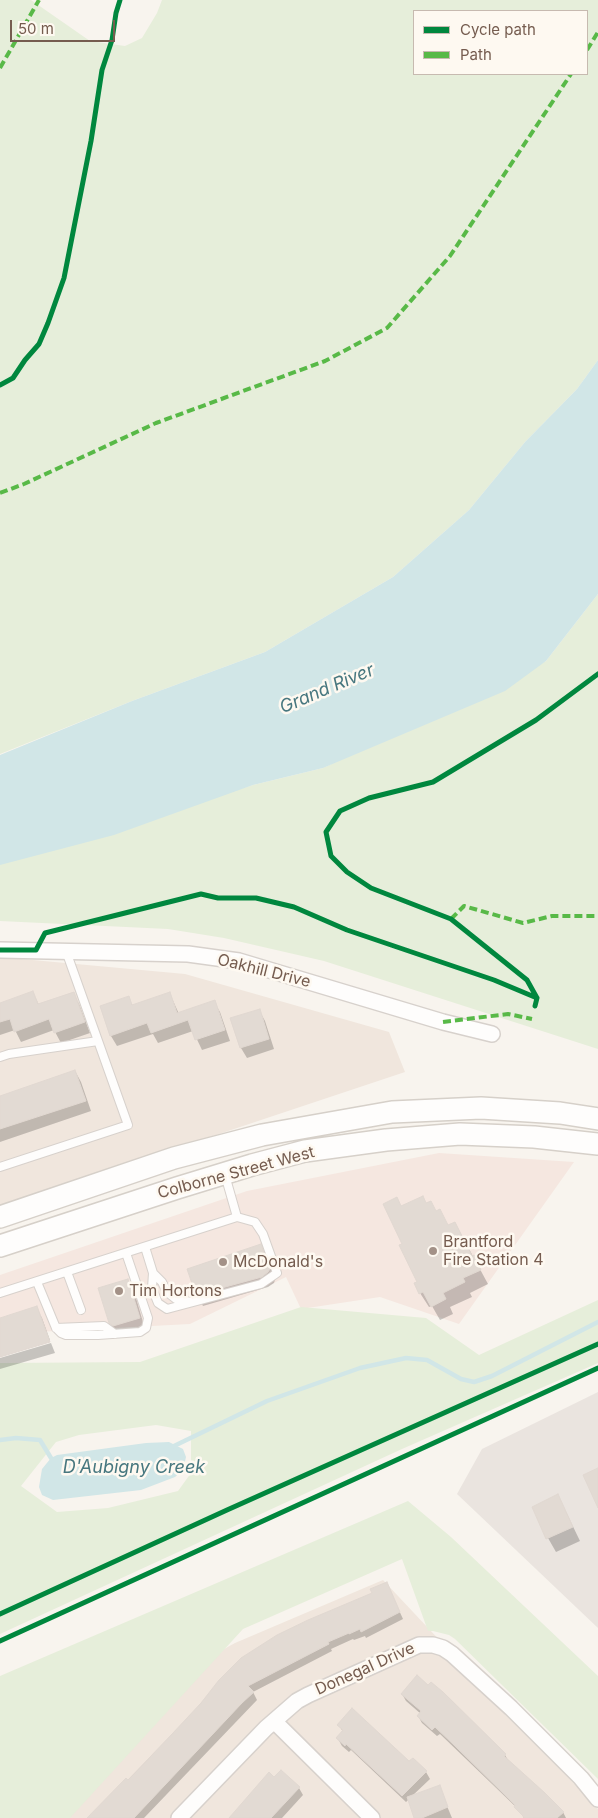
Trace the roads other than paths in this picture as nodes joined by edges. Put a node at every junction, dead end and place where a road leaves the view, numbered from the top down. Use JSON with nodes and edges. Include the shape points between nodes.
{"nodes":[{"id":1,"x":0,"y":950,"type":"edge"},
{"id":2,"x":66,"y":951,"type":"junction"},
{"id":3,"x":492,"y":1034,"type":"dead end"},
{"id":4,"x":98,"y":1041,"type":"junction"},
{"id":5,"x":0,"y":1057,"type":"edge"},
{"id":6,"x":598,"y":1119,"type":"edge"},
{"id":7,"x":598,"y":1144,"type":"edge"},
{"id":8,"x":0,"y":1168,"type":"edge"},
{"id":9,"x":224,"y":1173,"type":"junction"},
{"id":10,"x":0,"y":1217,"type":"edge"},
{"id":11,"x":237,"y":1217,"type":"junction"},
{"id":12,"x":0,"y":1246,"type":"edge"},
{"id":13,"x":145,"y":1247,"type":"junction"},
{"id":14,"x":126,"y":1253,"type":"junction"},
{"id":15,"x":67,"y":1272,"type":"junction"},
{"id":16,"x":154,"y":1273,"type":"junction"},
{"id":17,"x":37,"y":1282,"type":"junction"},
{"id":18,"x":0,"y":1294,"type":"edge"},
{"id":19,"x":194,"y":1303,"type":"junction"},
{"id":20,"x":81,"y":1310,"type":"dead end"},
{"id":21,"x":274,"y":1721,"type":"junction"},
{"id":22,"x":598,"y":1799,"type":"edge"},
{"id":23,"x":178,"y":1818,"type":"edge"},
{"id":24,"x":372,"y":1818,"type":"edge"}],
"edges":[{"from":1,"to":2,"type":"street","name":"Oakhill Drive"},
{"from":2,"to":3,"type":"street","name":"Oakhill Drive","via":[[188,954],[239,962]]},
{"from":2,"to":4,"type":"lane"},
{"from":4,"to":5,"type":"lane"},
{"from":4,"to":8,"type":"lane","via":[[128,1125]]},
{"from":6,"to":10,"type":"main road","name":"Colborne Street West","via":[[481,1108],[392,1112],[262,1135],[174,1158]]},
{"from":7,"to":9,"type":"main road","name":"Colborne Street West","via":[[460,1134],[305,1151]]},
{"from":9,"to":11,"type":"lane"},
{"from":9,"to":12,"type":"main road","name":"Colborne Street West"},
{"from":11,"to":13,"type":"lane"},
{"from":11,"to":19,"type":"lane","via":[[255,1222],[277,1272],[261,1284]]},
{"from":13,"to":14,"type":"lane"},
{"from":13,"to":16,"type":"lane"},
{"from":14,"to":15,"type":"lane"},
{"from":14,"to":17,"type":"lane","via":[[148,1321],[140,1332],[66,1335],[56,1328]]},
{"from":15,"to":17,"type":"lane"},
{"from":15,"to":20,"type":"lane"},
{"from":16,"to":19,"type":"lane","via":[[166,1292],[176,1299]]},
{"from":16,"to":19,"type":"lane","via":[[152,1288],[158,1303],[167,1309]]},
{"from":17,"to":18,"type":"lane"},
{"from":21,"to":22,"type":"street","name":"Donegal Drive","via":[[308,1695],[419,1644],[433,1644],[452,1654],[511,1708]]},
{"from":21,"to":23,"type":"street","name":"Donegal Drive"},
{"from":21,"to":24,"type":"street"}]}
